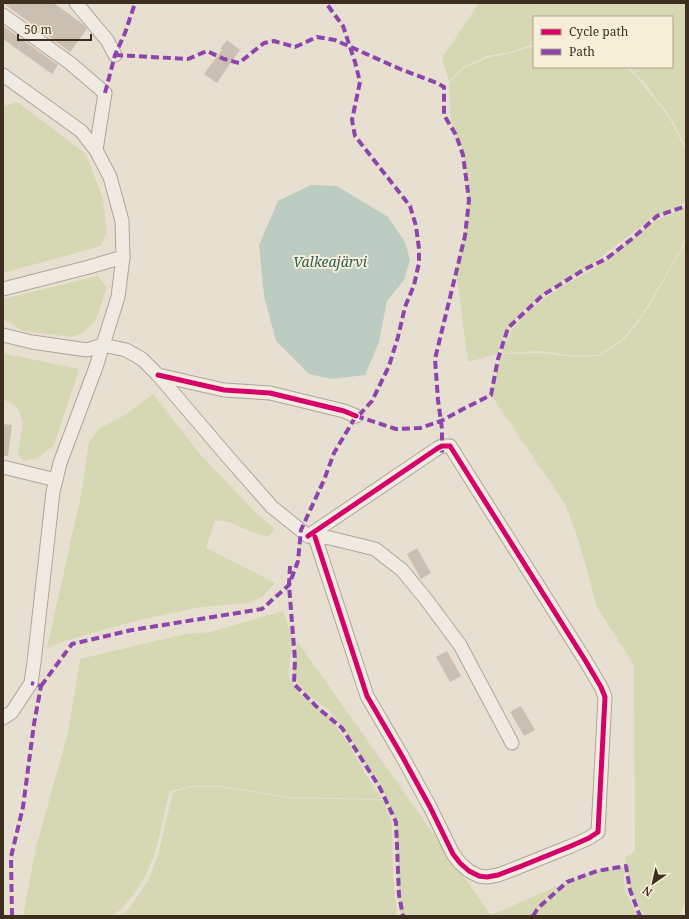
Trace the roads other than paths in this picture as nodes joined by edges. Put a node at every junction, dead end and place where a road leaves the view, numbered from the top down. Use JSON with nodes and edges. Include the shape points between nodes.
{"nodes":[{"id":1,"x":76,"y":3,"type":"edge"},
{"id":2,"x":3,"y":15,"type":"edge"},
{"id":3,"x":115,"y":55,"type":"dead end"},
{"id":4,"x":3,"y":75,"type":"edge"},
{"id":5,"x":96,"y":150,"type":"junction"},
{"id":6,"x":123,"y":257,"type":"junction"},
{"id":7,"x":3,"y":288,"type":"edge"},
{"id":8,"x":3,"y":335,"type":"edge"},
{"id":9,"x":102,"y":345,"type":"junction"},
{"id":10,"x":158,"y":375,"type":"junction"},
{"id":11,"x":356,"y":416,"type":"dead end"},
{"id":12,"x":3,"y":467,"type":"edge"},
{"id":13,"x":56,"y":480,"type":"junction"},
{"id":14,"x":312,"y":536,"type":"junction"},
{"id":15,"x":3,"y":718,"type":"edge"},
{"id":16,"x":512,"y":743,"type":"dead end"}],
"edges":[{"from":1,"to":3,"type":"street","via":[[107,40]]},
{"from":2,"to":5,"type":"street","via":[[70,63],[104,93]]},
{"from":4,"to":5,"type":"street","via":[[81,131]]},
{"from":5,"to":6,"type":"street","via":[[110,177],[122,221]]},
{"from":6,"to":7,"type":"street"},
{"from":6,"to":9,"type":"street","via":[[118,297]]},
{"from":8,"to":9,"type":"street","via":[[87,350]]},
{"from":9,"to":10,"type":"street","via":[[126,350],[142,359]]},
{"from":9,"to":13,"type":"street"},
{"from":10,"to":11,"type":"street","via":[[224,390],[270,392]]},
{"from":10,"to":14,"type":"street","via":[[272,507]]},
{"from":12,"to":13,"type":"street"},
{"from":13,"to":15,"type":"street","via":[[31,683],[12,712]]},
{"from":14,"to":14,"type":"street","via":[[438,448],[450,446],[585,660],[605,697],[598,832],[571,846],[498,875],[479,876],[460,863],[367,696]]},
{"from":14,"to":16,"type":"street","via":[[375,549],[402,570],[460,645]]}]}
